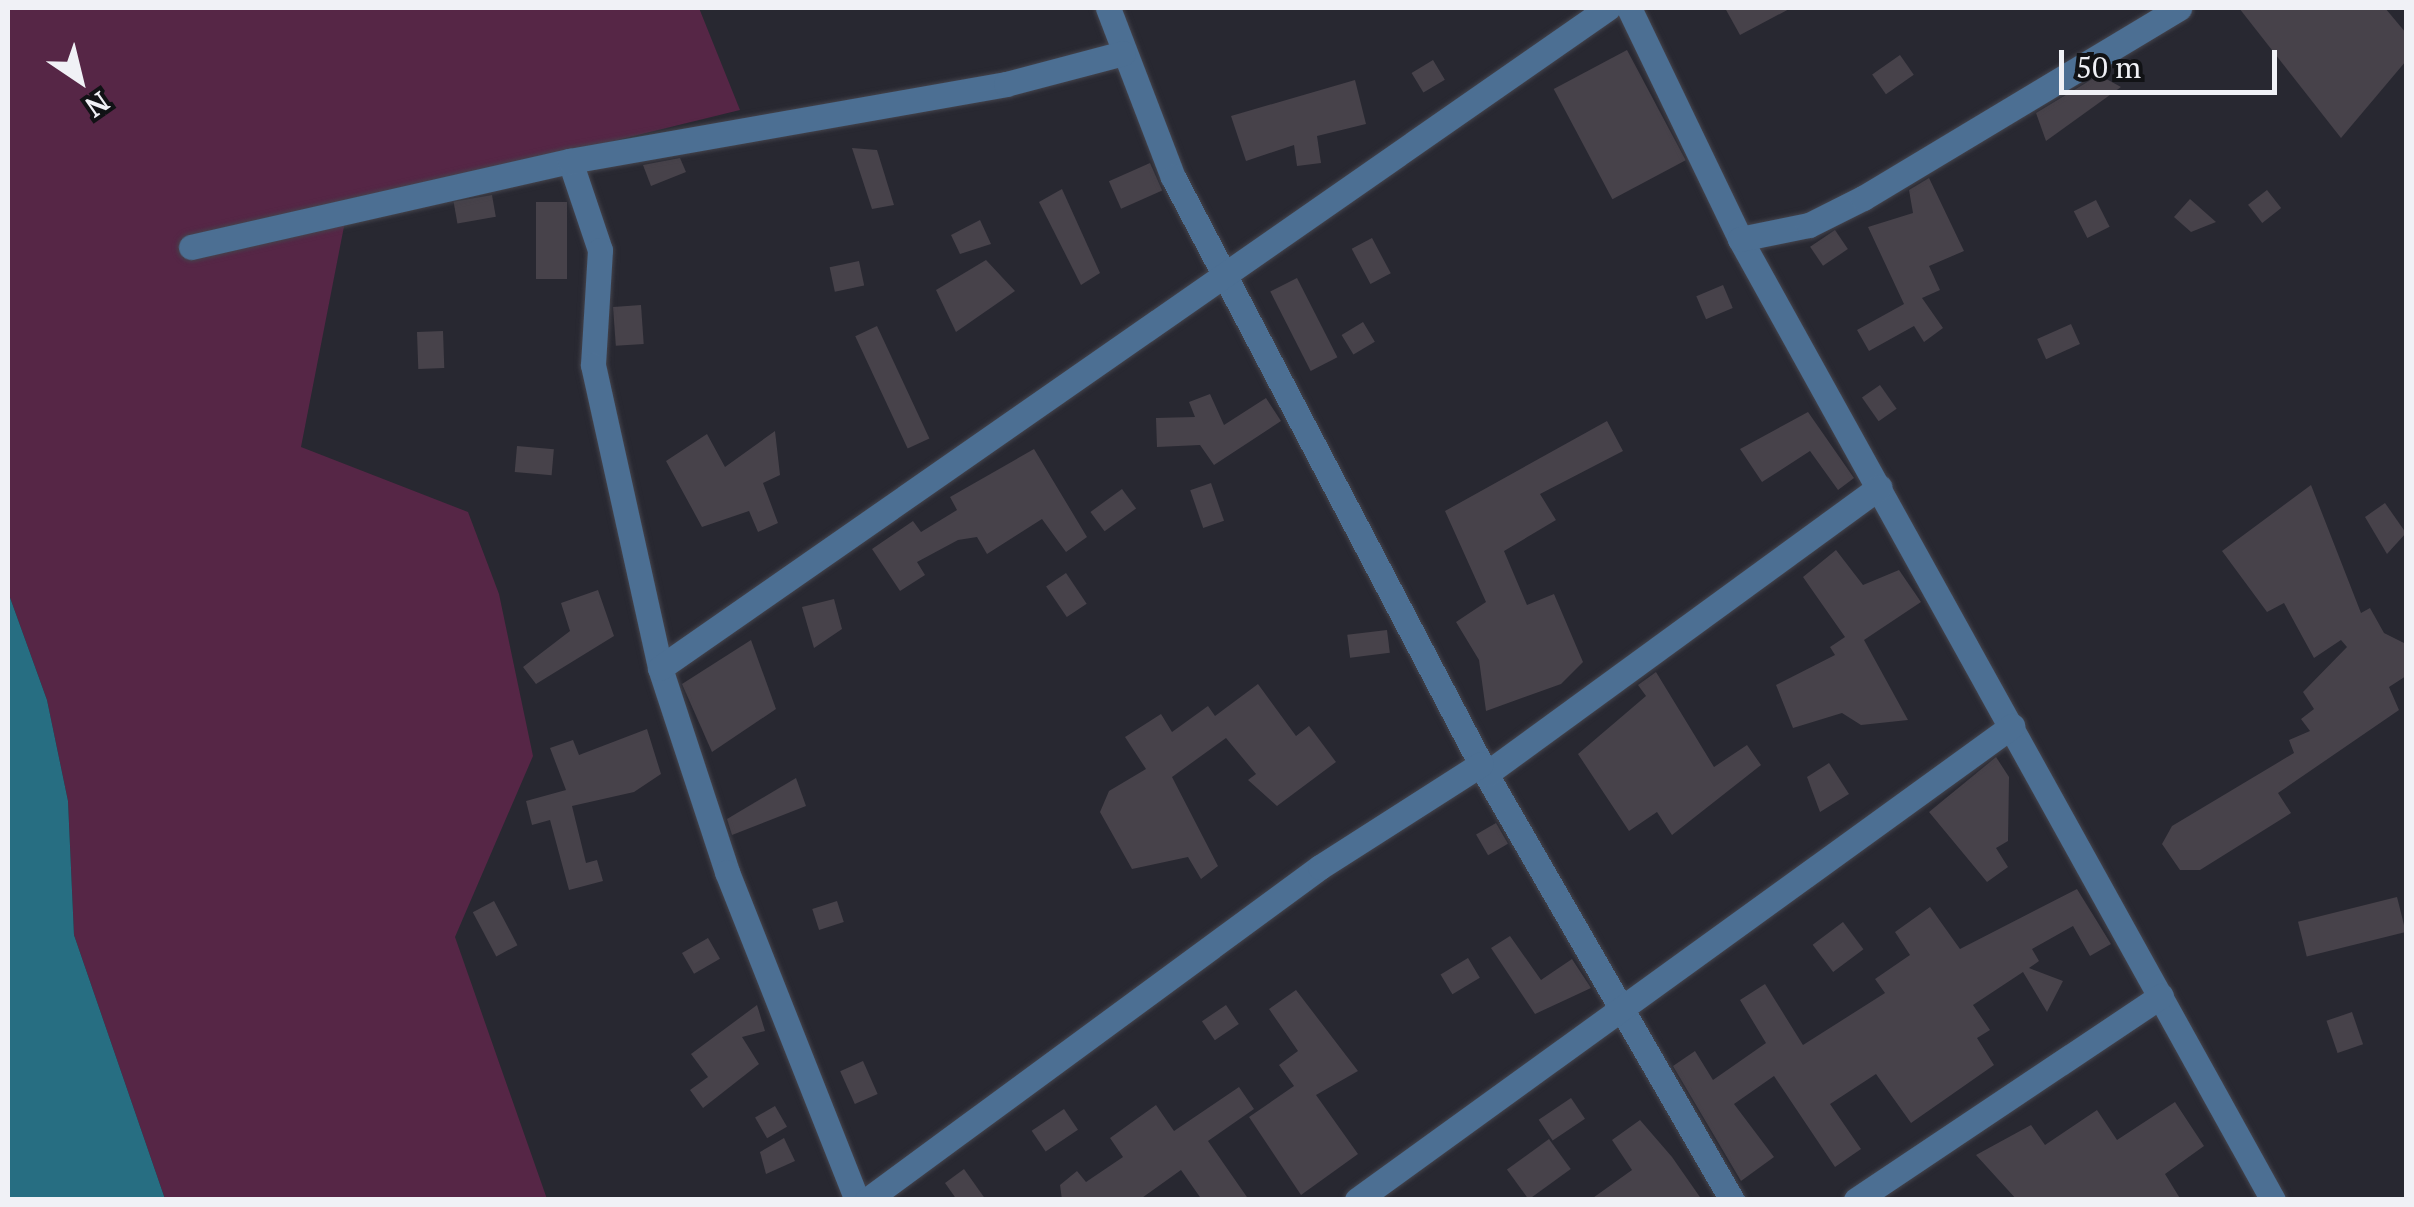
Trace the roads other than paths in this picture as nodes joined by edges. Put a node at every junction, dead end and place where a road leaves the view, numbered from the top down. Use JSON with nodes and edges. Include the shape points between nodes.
{"nodes":[{"id":1,"x":1108,"y":8,"type":"edge"},
{"id":2,"x":1608,"y":8,"type":"edge"},
{"id":3,"x":1629,"y":8,"type":"edge"},
{"id":4,"x":2179,"y":8,"type":"edge"},
{"id":5,"x":1123,"y":53,"type":"junction"},
{"id":6,"x":570,"y":160,"type":"junction"},
{"id":7,"x":1740,"y":239,"type":"junction"},
{"id":8,"x":191,"y":247,"type":"dead end"},
{"id":9,"x":1226,"y":276,"type":"junction"},
{"id":10,"x":1880,"y":487,"type":"junction"},
{"id":11,"x":660,"y":668,"type":"junction"},
{"id":12,"x":2012,"y":726,"type":"junction"},
{"id":13,"x":1483,"y":769,"type":"junction"},
{"id":14,"x":2162,"y":996,"type":"junction"},
{"id":15,"x":1625,"y":1008,"type":"junction"},
{"id":16,"x":857,"y":1200,"type":"edge"},
{"id":17,"x":867,"y":1200,"type":"edge"},
{"id":18,"x":1357,"y":1200,"type":"edge"},
{"id":19,"x":1732,"y":1200,"type":"edge"},
{"id":20,"x":1856,"y":1200,"type":"edge"},
{"id":21,"x":2273,"y":1200,"type":"edge"}],
"edges":[{"from":1,"to":5,"type":"street"},
{"from":2,"to":9,"type":"street"},
{"from":3,"to":7,"type":"street"},
{"from":4,"to":7,"type":"street","via":[[1863,198],[1809,225]]},
{"from":5,"to":6,"type":"street","via":[[1006,84]]},
{"from":5,"to":9,"type":"street"},
{"from":6,"to":8,"type":"street"},
{"from":6,"to":11,"type":"street","via":[[600,250],[593,365]]},
{"from":7,"to":10,"type":"street"},
{"from":9,"to":11,"type":"street"},
{"from":9,"to":13,"type":"street"},
{"from":10,"to":12,"type":"street"},
{"from":10,"to":13,"type":"street"},
{"from":11,"to":16,"type":"street","via":[[727,872]]},
{"from":12,"to":14,"type":"street"},
{"from":12,"to":15,"type":"street"},
{"from":13,"to":15,"type":"street"},
{"from":13,"to":17,"type":"street","via":[[1320,867]]},
{"from":14,"to":20,"type":"street"},
{"from":14,"to":21,"type":"street"},
{"from":15,"to":18,"type":"street"},
{"from":15,"to":19,"type":"street"}]}
